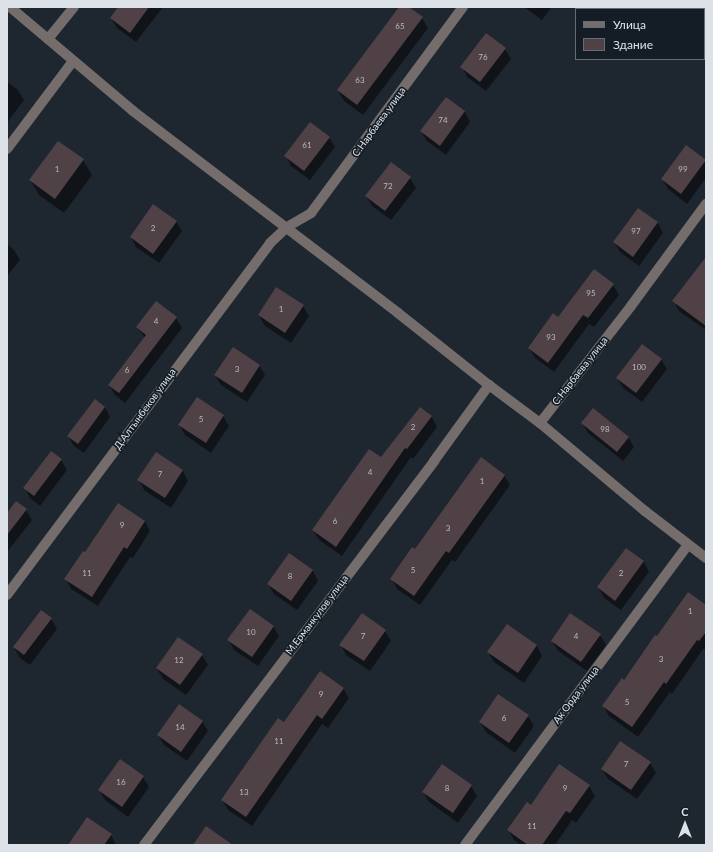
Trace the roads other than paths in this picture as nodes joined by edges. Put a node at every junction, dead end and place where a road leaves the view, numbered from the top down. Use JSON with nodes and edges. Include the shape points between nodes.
{"nodes":[{"id":1,"x":10,"y":7,"type":"edge"},
{"id":2,"x":74,"y":7,"type":"edge"},
{"id":3,"x":463,"y":7,"type":"edge"},
{"id":4,"x":48,"y":39,"type":"junction"},
{"id":5,"x":73,"y":61,"type":"junction"},
{"id":6,"x":7,"y":149,"type":"edge"},
{"id":7,"x":706,"y":204,"type":"edge"},
{"id":8,"x":287,"y":227,"type":"junction"},
{"id":9,"x":488,"y":385,"type":"junction"},
{"id":10,"x":540,"y":423,"type":"junction"},
{"id":11,"x":688,"y":545,"type":"junction"},
{"id":12,"x":706,"y":558,"type":"edge"},
{"id":13,"x":7,"y":595,"type":"edge"},
{"id":14,"x":144,"y":845,"type":"edge"},
{"id":15,"x":465,"y":845,"type":"edge"}],
"edges":[{"from":1,"to":4,"type":"street"},
{"from":2,"to":4,"type":"street"},
{"from":3,"to":8,"type":"street","name":"С.Нарбаева улица","via":[[311,214]]},
{"from":4,"to":5,"type":"street"},
{"from":5,"to":6,"type":"street"},
{"from":5,"to":8,"type":"street","via":[[133,111]]},
{"from":7,"to":10,"type":"street","name":"С.Нарбаева улица"},
{"from":8,"to":9,"type":"street"},
{"from":8,"to":13,"type":"street","name":"Д.Алтынбеков улица","via":[[270,243]]},
{"from":9,"to":10,"type":"street"},
{"from":9,"to":14,"type":"street","name":"М.Ерманкулов улица","via":[[434,461]]},
{"from":10,"to":11,"type":"street"},
{"from":11,"to":12,"type":"street"},
{"from":11,"to":15,"type":"street","name":"Ак Орда улица"}]}
